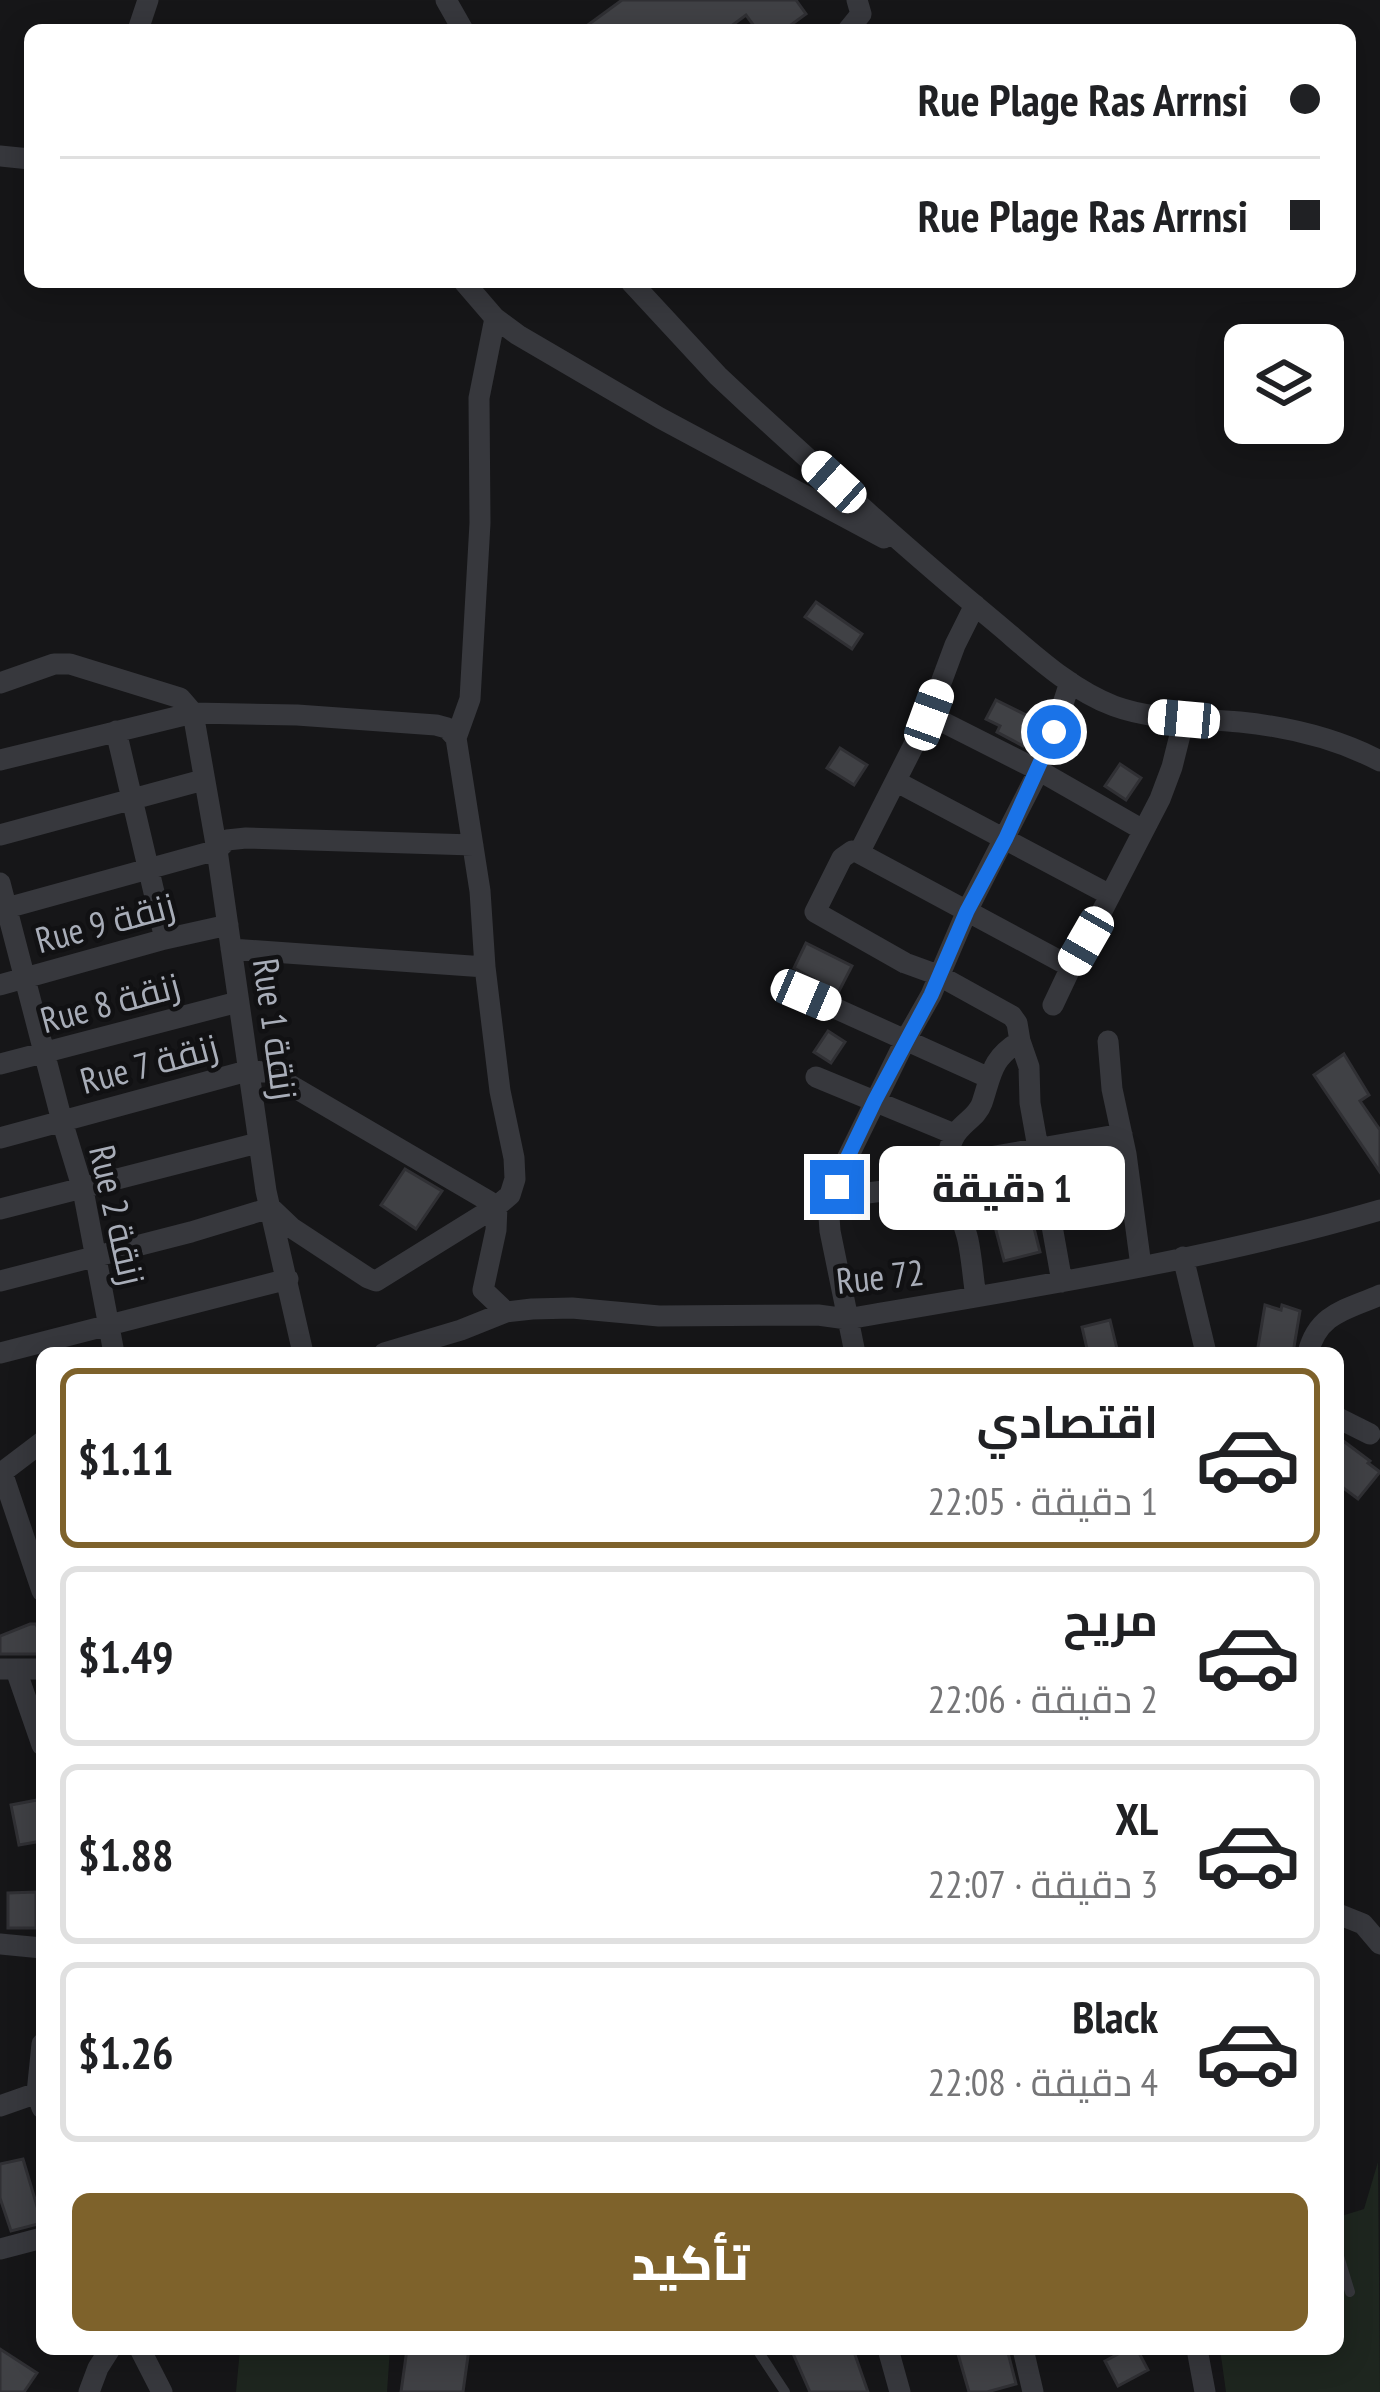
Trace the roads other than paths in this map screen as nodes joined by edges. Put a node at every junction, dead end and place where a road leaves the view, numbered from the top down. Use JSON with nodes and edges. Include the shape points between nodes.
{"nodes":[{"id":1,"x":469,"y":288,"type":"edge"},
{"id":2,"x":637,"y":288,"type":"edge"},
{"id":3,"x":495,"y":318,"type":"junction"},
{"id":4,"x":921,"y":558,"type":"junction"},
{"id":5,"x":975,"y":605,"type":"junction"},
{"id":6,"x":1070,"y":682,"type":"junction"},
{"id":7,"x":0,"y":683,"type":"edge"},
{"id":8,"x":193,"y":712,"type":"junction"},
{"id":9,"x":929,"y":715,"type":"junction"},
{"id":10,"x":1184,"y":719,"type":"junction"},
{"id":11,"x":116,"y":731,"type":"junction"},
{"id":12,"x":456,"y":738,"type":"junction"},
{"id":13,"x":0,"y":760,"type":"edge"},
{"id":14,"x":1380,"y":761,"type":"edge"},
{"id":15,"x":1038,"y":770,"type":"junction"},
{"id":16,"x":203,"y":780,"type":"junction"},
{"id":17,"x":897,"y":782,"type":"junction"},
{"id":18,"x":132,"y":799,"type":"junction"},
{"id":19,"x":1144,"y":830,"type":"junction"},
{"id":20,"x":0,"y":835,"type":"edge"},
{"id":21,"x":1006,"y":838,"type":"junction"},
{"id":22,"x":473,"y":845,"type":"junction"},
{"id":23,"x":217,"y":850,"type":"junction"},
{"id":24,"x":859,"y":853,"type":"junction"},
{"id":25,"x":149,"y":868,"type":"junction"},
{"id":26,"x":0,"y":883,"type":"edge"},
{"id":27,"x":1110,"y":895,"type":"junction"},
{"id":28,"x":3,"y":909,"type":"edge"},
{"id":29,"x":967,"y":911,"type":"junction"},
{"id":30,"x":228,"y":925,"type":"junction"},
{"id":31,"x":165,"y":939,"type":"junction"},
{"id":32,"x":231,"y":949,"type":"junction"},
{"id":33,"x":485,"y":967,"type":"junction"},
{"id":34,"x":1071,"y":967,"type":"junction"},
{"id":35,"x":938,"y":975,"type":"junction"},
{"id":36,"x":25,"y":978,"type":"junction"},
{"id":37,"x":0,"y":985,"type":"edge"},
{"id":38,"x":806,"y":995,"type":"dead end"},
{"id":39,"x":238,"y":1002,"type":"junction"},
{"id":40,"x":1053,"y":1005,"type":"dead end"},
{"id":41,"x":906,"y":1039,"type":"junction"},
{"id":42,"x":1020,"y":1041,"type":"junction"},
{"id":43,"x":1108,"y":1042,"type":"dead end"},
{"id":44,"x":44,"y":1054,"type":"junction"},
{"id":45,"x":0,"y":1064,"type":"edge"},
{"id":46,"x":247,"y":1071,"type":"junction"},
{"id":47,"x":816,"y":1077,"type":"dead end"},
{"id":48,"x":988,"y":1077,"type":"junction"},
{"id":49,"x":875,"y":1100,"type":"junction"},
{"id":50,"x":62,"y":1121,"type":"junction"},
{"id":51,"x":954,"y":1134,"type":"junction"},
{"id":52,"x":1122,"y":1134,"type":"junction"},
{"id":53,"x":0,"y":1138,"type":"edge"},
{"id":54,"x":258,"y":1143,"type":"junction"},
{"id":55,"x":1038,"y":1147,"type":"junction"},
{"id":56,"x":949,"y":1171,"type":"junction"},
{"id":57,"x":83,"y":1190,"type":"junction"},
{"id":58,"x":836,"y":1197,"type":"junction"},
{"id":59,"x":497,"y":1206,"type":"junction"},
{"id":60,"x":270,"y":1208,"type":"junction"},
{"id":61,"x":0,"y":1209,"type":"edge"},
{"id":62,"x":1379,"y":1212,"type":"edge"},
{"id":63,"x":96,"y":1256,"type":"junction"},
{"id":64,"x":1183,"y":1257,"type":"junction"},
{"id":65,"x":1142,"y":1266,"type":"junction"},
{"id":66,"x":288,"y":1279,"type":"junction"},
{"id":67,"x":0,"y":1281,"type":"edge"},
{"id":68,"x":1062,"y":1282,"type":"junction"},
{"id":69,"x":1380,"y":1295,"type":"edge"},
{"id":70,"x":976,"y":1297,"type":"junction"},
{"id":71,"x":506,"y":1312,"type":"junction"},
{"id":72,"x":847,"y":1319,"type":"junction"},
{"id":73,"x":108,"y":1327,"type":"junction"},
{"id":74,"x":113,"y":1347,"type":"edge"},
{"id":75,"x":302,"y":1347,"type":"edge"},
{"id":76,"x":404,"y":1347,"type":"edge"},
{"id":77,"x":854,"y":1347,"type":"edge"},
{"id":78,"x":1205,"y":1347,"type":"edge"},
{"id":79,"x":1310,"y":1347,"type":"edge"},
{"id":80,"x":0,"y":1353,"type":"edge"},
{"id":81,"x":1344,"y":1421,"type":"edge"},
{"id":82,"x":1370,"y":1435,"type":"dead end"},
{"id":83,"x":36,"y":1447,"type":"edge"},
{"id":84,"x":1,"y":1473,"type":"edge"},
{"id":85,"x":36,"y":1574,"type":"edge"},
{"id":86,"x":8,"y":1669,"type":"edge"},
{"id":87,"x":36,"y":1732,"type":"edge"},
{"id":88,"x":1344,"y":1916,"type":"edge"},
{"id":89,"x":0,"y":1944,"type":"edge"},
{"id":90,"x":1380,"y":1944,"type":"edge"},
{"id":91,"x":36,"y":1947,"type":"edge"},
{"id":92,"x":36,"y":2101,"type":"edge"},
{"id":93,"x":0,"y":2106,"type":"edge"},
{"id":94,"x":36,"y":2240,"type":"edge"},
{"id":95,"x":0,"y":2249,"type":"edge"},
{"id":96,"x":1344,"y":2272,"type":"edge"},
{"id":97,"x":1350,"y":2292,"type":"dead end"},
{"id":98,"x":106,"y":2355,"type":"edge"},
{"id":99,"x":143,"y":2355,"type":"edge"},
{"id":100,"x":761,"y":2355,"type":"edge"},
{"id":101,"x":890,"y":2355,"type":"edge"},
{"id":102,"x":1024,"y":2355,"type":"edge"},
{"id":103,"x":1198,"y":2355,"type":"edge"},
{"id":104,"x":89,"y":2392,"type":"edge"},
{"id":105,"x":162,"y":2392,"type":"edge"},
{"id":106,"x":784,"y":2392,"type":"edge"},
{"id":107,"x":900,"y":2392,"type":"edge"},
{"id":108,"x":1033,"y":2392,"type":"edge"},
{"id":109,"x":1205,"y":2392,"type":"edge"}],
"edges":[{"from":1,"to":3,"type":"street"},
{"from":2,"to":4,"type":"street","via":[[718,376]]},
{"from":3,"to":4,"type":"street","via":[[660,418]]},
{"from":3,"to":12,"type":"street","via":[[478,398],[470,699]]},
{"from":4,"to":5,"type":"street"},
{"from":5,"to":6,"type":"street"},
{"from":5,"to":9,"type":"street"},
{"from":6,"to":10,"type":"street","via":[[1109,704]]},
{"from":6,"to":15,"type":"street"},
{"from":7,"to":8,"type":"street","via":[[70,664],[180,698]]},
{"from":8,"to":11,"type":"street"},
{"from":8,"to":12,"type":"street","via":[[436,725]]},
{"from":8,"to":16,"type":"street","name":"Rue 1 زنقة"},
{"from":9,"to":15,"type":"street"},
{"from":9,"to":17,"type":"street"},
{"from":10,"to":14,"type":"street","via":[[1302,732]]},
{"from":10,"to":19,"type":"street"},
{"from":11,"to":13,"type":"street"},
{"from":11,"to":18,"type":"street"},
{"from":12,"to":22,"type":"street"},
{"from":15,"to":19,"type":"street"},
{"from":15,"to":21,"type":"street"},
{"from":16,"to":18,"type":"street"},
{"from":16,"to":23,"type":"street","name":"Rue 1 زنقة"},
{"from":17,"to":21,"type":"street"},
{"from":17,"to":24,"type":"street"},
{"from":18,"to":20,"type":"street"},
{"from":18,"to":25,"type":"street"},
{"from":19,"to":27,"type":"street"},
{"from":21,"to":27,"type":"street"},
{"from":21,"to":29,"type":"street"},
{"from":22,"to":23,"type":"street","via":[[246,838]]},
{"from":22,"to":33,"type":"street"},
{"from":23,"to":25,"type":"street"},
{"from":23,"to":30,"type":"street","name":"Rue 1 زنقة"},
{"from":24,"to":29,"type":"street"},
{"from":24,"to":35,"type":"street","via":[[842,858],[816,914]]},
{"from":25,"to":28,"type":"street"},
{"from":25,"to":31,"type":"street"},
{"from":26,"to":28,"type":"street","name":"Rue 2 زنقة"},
{"from":27,"to":34,"type":"street"},
{"from":28,"to":36,"type":"street","name":"Rue 2 زنقة"},
{"from":29,"to":34,"type":"street"},
{"from":29,"to":35,"type":"street"},
{"from":30,"to":31,"type":"street","name":"Rue 9 زنقة"},
{"from":30,"to":32,"type":"street","name":"Rue 1 زنقة"},
{"from":31,"to":36,"type":"street","name":"Rue 9 زنقة"},
{"from":32,"to":33,"type":"street"},
{"from":32,"to":39,"type":"street","name":"Rue 1 زنقة"},
{"from":33,"to":59,"type":"street","via":[[514,1158],[510,1195]]},
{"from":34,"to":40,"type":"street"},
{"from":35,"to":41,"type":"street"},
{"from":35,"to":42,"type":"street","via":[[1012,1016]]},
{"from":36,"to":37,"type":"street","name":"Rue 9 زنقة"},
{"from":36,"to":44,"type":"street","name":"Rue 2 زنقة"},
{"from":38,"to":41,"type":"street"},
{"from":39,"to":44,"type":"street","name":"Rue 8 زنقة"},
{"from":39,"to":46,"type":"street","name":"Rue 1 زنقة"},
{"from":41,"to":48,"type":"street"},
{"from":41,"to":49,"type":"street"},
{"from":42,"to":48,"type":"street","via":[[1002,1052]]},
{"from":42,"to":55,"type":"street"},
{"from":43,"to":52,"type":"street"},
{"from":44,"to":45,"type":"street","name":"Rue 8 زنقة"},
{"from":44,"to":50,"type":"street","name":"Rue 2 زنقة"},
{"from":46,"to":50,"type":"street","name":"Rue 7 زنقة"},
{"from":46,"to":54,"type":"street","name":"Rue 1 زنقة"},
{"from":46,"to":59,"type":"street","name":"Rue 7 زنقة","via":[[268,1072]]},
{"from":47,"to":49,"type":"street"},
{"from":48,"to":51,"type":"street","via":[[981,1109]]},
{"from":49,"to":51,"type":"street"},
{"from":49,"to":58,"type":"street"},
{"from":50,"to":53,"type":"street","name":"Rue 7 زنقة"},
{"from":50,"to":57,"type":"street","name":"Rue 2 زنقة"},
{"from":51,"to":56,"type":"street"},
{"from":52,"to":55,"type":"street"},
{"from":52,"to":65,"type":"street"},
{"from":54,"to":57,"type":"street"},
{"from":54,"to":60,"type":"street","name":"Rue 1 زنقة"},
{"from":55,"to":56,"type":"street"},
{"from":55,"to":68,"type":"street"},
{"from":56,"to":58,"type":"street","via":[[899,1189]]},
{"from":56,"to":70,"type":"street"},
{"from":57,"to":61,"type":"street"},
{"from":57,"to":63,"type":"street","name":"Rue 2 زنقة"},
{"from":58,"to":72,"type":"street","via":[[830,1231]]},
{"from":59,"to":60,"type":"street","via":[[376,1281]]},
{"from":59,"to":71,"type":"street","via":[[483,1290]]},
{"from":60,"to":63,"type":"street"},
{"from":60,"to":66,"type":"street","name":"Rue 1 زنقة"},
{"from":62,"to":64,"type":"street","name":"Rue 72"},
{"from":63,"to":67,"type":"street"},
{"from":63,"to":73,"type":"street","name":"Rue 2 زنقة"},
{"from":64,"to":65,"type":"street","name":"Rue 72"},
{"from":64,"to":78,"type":"street"},
{"from":65,"to":68,"type":"street","name":"Rue 72"},
{"from":66,"to":73,"type":"street"},
{"from":66,"to":75,"type":"street","name":"Rue 1 زنقة"},
{"from":68,"to":70,"type":"street","name":"Rue 72"},
{"from":69,"to":79,"type":"street","via":[[1322,1322]]},
{"from":70,"to":72,"type":"street","name":"Rue 72"},
{"from":71,"to":72,"type":"street","name":"Rue 72"},
{"from":71,"to":76,"type":"street","name":"Rue 72"},
{"from":72,"to":77,"type":"street"},
{"from":73,"to":74,"type":"street","name":"Rue 2 زنقة"},
{"from":73,"to":80,"type":"street"},
{"from":81,"to":82,"type":"street"},
{"from":83,"to":84,"type":"street"},
{"from":84,"to":85,"type":"street"},
{"from":86,"to":87,"type":"street"},
{"from":88,"to":90,"type":"street"},
{"from":89,"to":91,"type":"street"},
{"from":92,"to":93,"type":"street"},
{"from":94,"to":95,"type":"street"},
{"from":96,"to":97,"type":"lane"},
{"from":98,"to":104,"type":"street"},
{"from":99,"to":105,"type":"street"},
{"from":100,"to":106,"type":"lane"},
{"from":101,"to":107,"type":"street"},
{"from":102,"to":108,"type":"street"},
{"from":103,"to":109,"type":"street"}]}
